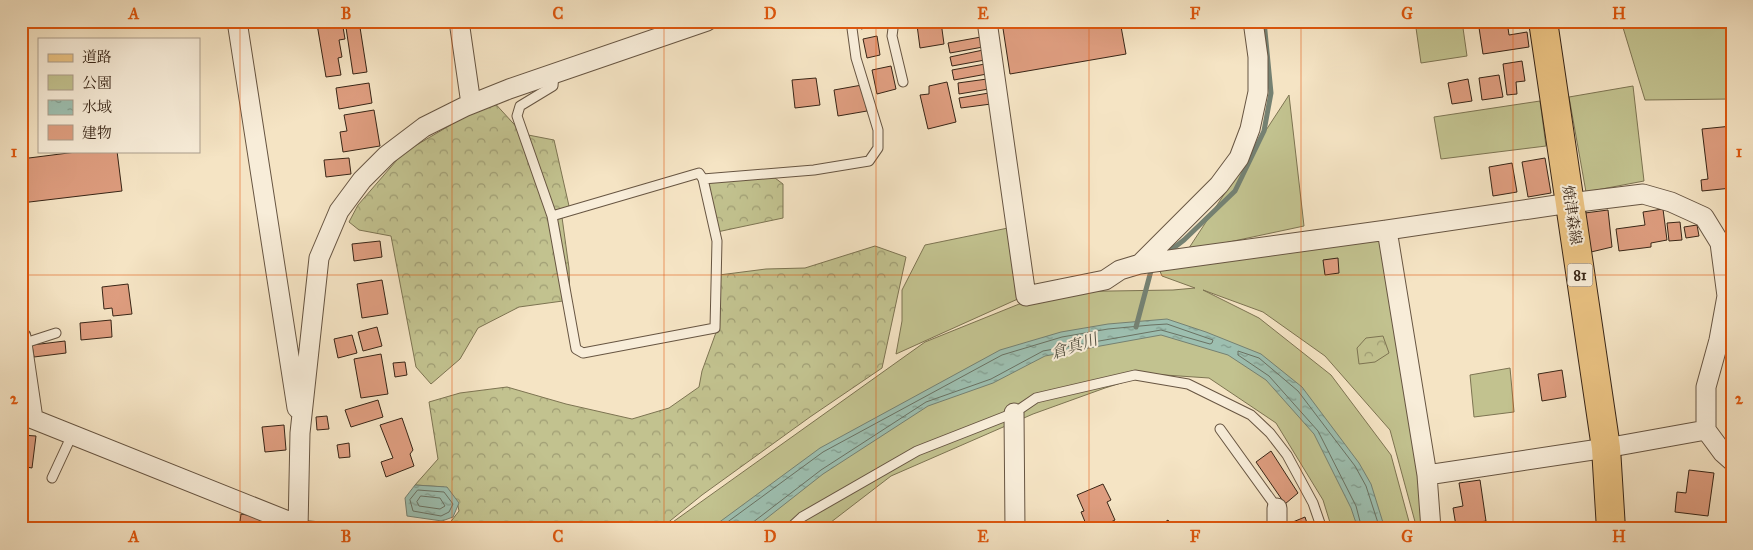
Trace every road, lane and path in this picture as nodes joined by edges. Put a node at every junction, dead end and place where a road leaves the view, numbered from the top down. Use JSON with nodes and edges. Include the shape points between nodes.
{"nodes":[{"id":1,"x":237,"y":21,"type":"edge"},
{"id":2,"x":459,"y":21,"type":"edge"},
{"id":3,"x":707,"y":21,"type":"edge"},
{"id":4,"x":851,"y":21,"type":"edge"},
{"id":5,"x":894,"y":21,"type":"edge"},
{"id":6,"x":987,"y":21,"type":"edge"},
{"id":7,"x":1253,"y":21,"type":"edge"},
{"id":8,"x":1543,"y":21,"type":"edge"},
{"id":9,"x":554,"y":74,"type":"junction"},
{"id":10,"x":903,"y":82,"type":"dead end"},
{"id":11,"x":471,"y":104,"type":"junction"},
{"id":12,"x":703,"y":179,"type":"junction"},
{"id":13,"x":1570,"y":203,"type":"junction"},
{"id":14,"x":552,"y":216,"type":"junction"},
{"id":15,"x":1387,"y":230,"type":"junction"},
{"id":16,"x":1144,"y":263,"type":"junction"},
{"id":17,"x":56,"y":333,"type":"dead end"},
{"id":18,"x":22,"y":341,"type":"edge"},
{"id":19,"x":1014,"y":413,"type":"junction"},
{"id":20,"x":27,"y":419,"type":"edge"},
{"id":21,"x":1220,"y":429,"type":"dead end"},
{"id":22,"x":1706,"y":430,"type":"junction"},
{"id":23,"x":300,"y":434,"type":"junction"},
{"id":24,"x":72,"y":435,"type":"junction"},
{"id":25,"x":1606,"y":448,"type":"junction"},
{"id":26,"x":1732,"y":461,"type":"edge"},
{"id":27,"x":1427,"y":475,"type":"junction"},
{"id":28,"x":52,"y":478,"type":"dead end"},
{"id":29,"x":1276,"y":508,"type":"joint"},
{"id":30,"x":298,"y":527,"type":"edge"},
{"id":31,"x":344,"y":529,"type":"edge"},
{"id":32,"x":789,"y":529,"type":"edge"},
{"id":33,"x":1015,"y":529,"type":"edge"},
{"id":34,"x":1277,"y":529,"type":"edge"},
{"id":35,"x":1322,"y":529,"type":"edge"},
{"id":36,"x":1431,"y":529,"type":"edge"},
{"id":37,"x":1611,"y":529,"type":"edge"}],
"edges":[{"from":1,"to":23,"type":"street"},
{"from":2,"to":11,"type":"street"},
{"from":3,"to":9,"type":"street"},
{"from":4,"to":12,"type":"lane","via":[[856,58],[878,130],[878,148],[869,161],[814,170]]},
{"from":5,"to":10,"type":"lane","via":[[892,36]]},
{"from":6,"to":16,"type":"street","via":[[1026,296],[1105,280],[1120,270]]},
{"from":7,"to":16,"type":"street","via":[[1258,56],[1258,92],[1250,129],[1239,158],[1219,185]]},
{"from":8,"to":13,"type":"main road","name":"焼津森線","number":"81"},
{"from":9,"to":11,"type":"street"},
{"from":9,"to":14,"type":"lane","via":[[553,86],[520,106],[517,116]]},
{"from":11,"to":23,"type":"street","via":[[424,127],[387,156],[362,180],[339,211],[319,258]]},
{"from":12,"to":14,"type":"lane","via":[[699,173]]},
{"from":12,"to":14,"type":"lane","via":[[717,241],[715,328],[583,353],[576,349]]},
{"from":13,"to":15,"type":"street"},
{"from":13,"to":22,"type":"street","via":[[1644,194],[1704,217],[1720,243],[1727,296],[1706,386]]},
{"from":13,"to":25,"type":"main road","name":"焼津森線","number":"81"},
{"from":15,"to":16,"type":"street"},
{"from":15,"to":27,"type":"street"},
{"from":17,"to":18,"type":"lane"},
{"from":18,"to":20,"type":"street"},
{"from":19,"to":32,"type":"lane","via":[[917,451],[802,517]]},
{"from":19,"to":33,"type":"street"},
{"from":19,"to":35,"type":"lane","via":[[1036,398],[1134,375],[1188,384],[1251,415],[1270,433],[1299,474]]},
{"from":20,"to":24,"type":"street"},
{"from":21,"to":29,"type":"lane"},
{"from":22,"to":25,"type":"street"},
{"from":22,"to":26,"type":"street"},
{"from":23,"to":30,"type":"street"},
{"from":24,"to":28,"type":"lane"},
{"from":24,"to":30,"type":"street"},
{"from":25,"to":27,"type":"street"},
{"from":25,"to":37,"type":"main road","name":"焼津森線","number":"81"},
{"from":27,"to":36,"type":"street"},
{"from":29,"to":34,"type":"street"},
{"from":30,"to":31,"type":"lane"}]}
